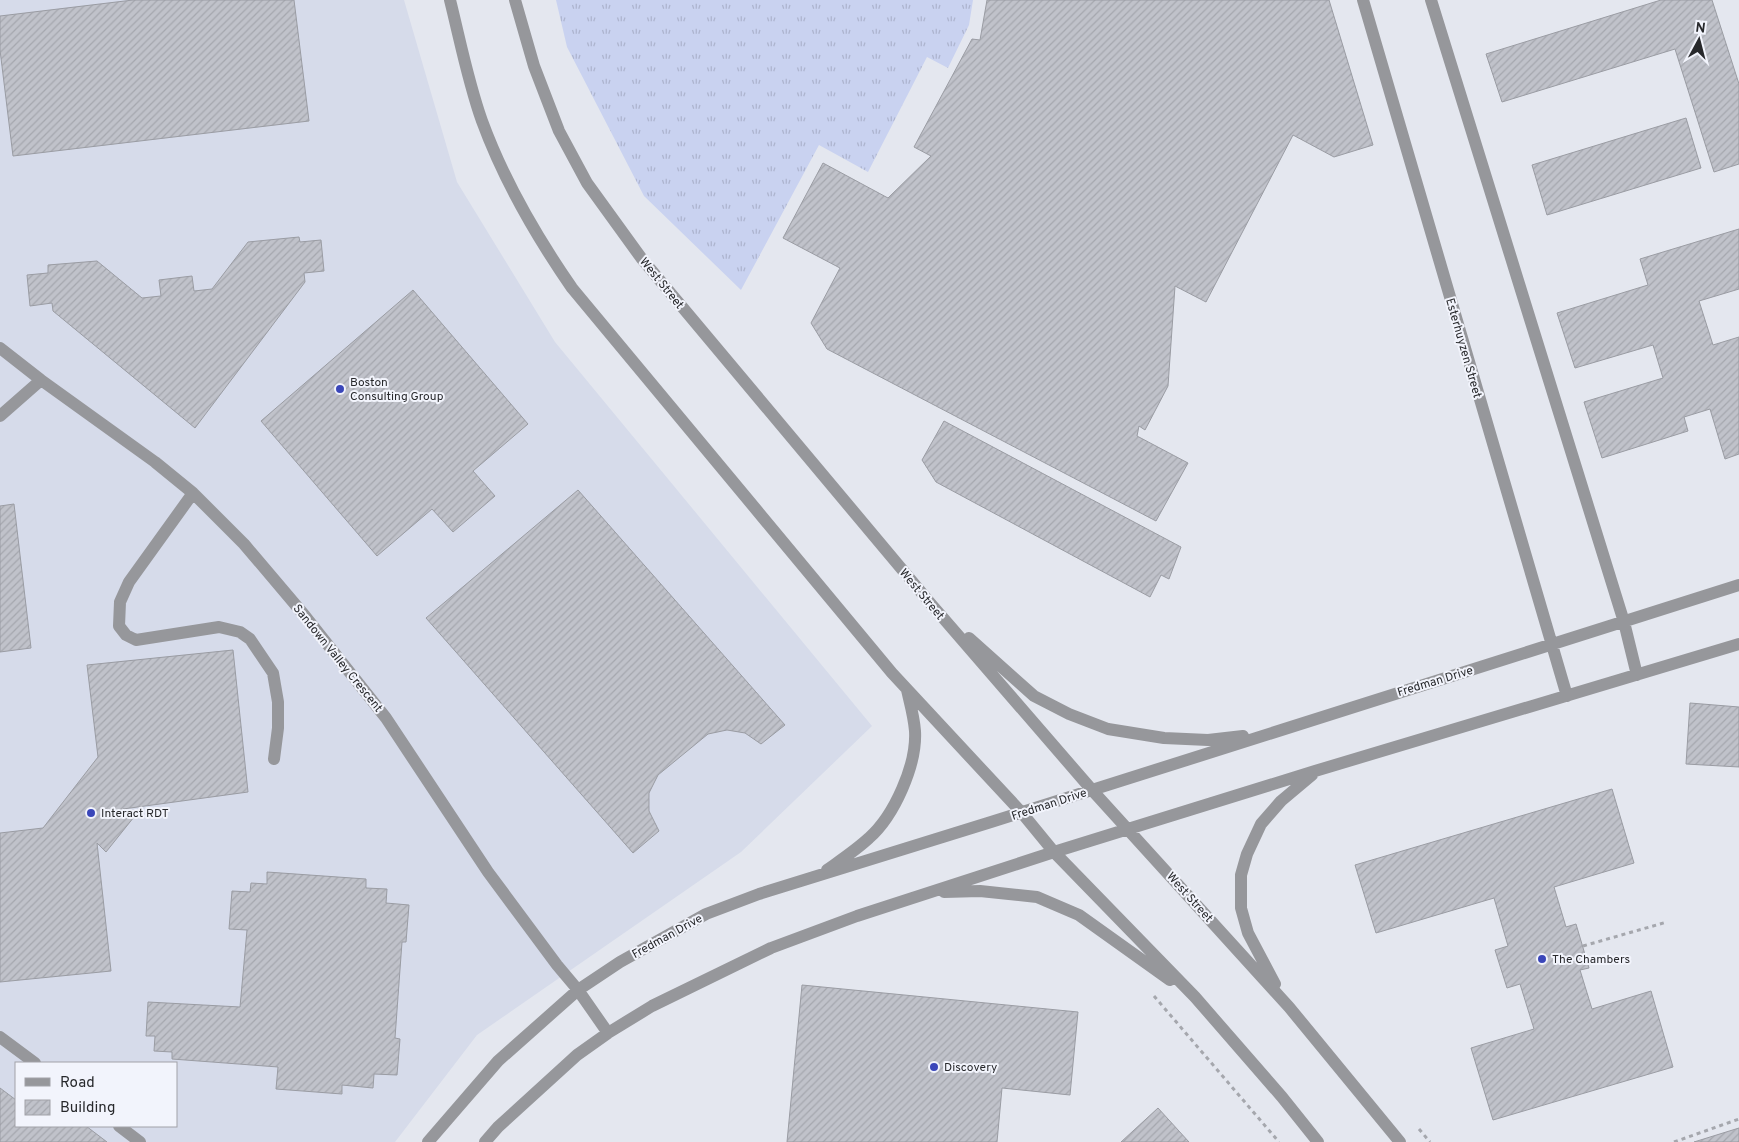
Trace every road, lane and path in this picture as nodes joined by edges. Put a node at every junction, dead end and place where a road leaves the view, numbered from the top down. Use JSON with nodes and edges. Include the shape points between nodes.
{"nodes":[{"id":1,"x":450,"y":0,"type":"edge"},
{"id":2,"x":515,"y":0,"type":"edge"},
{"id":3,"x":1363,"y":0,"type":"edge"},
{"id":4,"x":1431,"y":0,"type":"edge"},
{"id":5,"x":3,"y":354,"type":"edge"},
{"id":6,"x":41,"y":380,"type":"junction"},
{"id":7,"x":0,"y":416,"type":"edge"},
{"id":8,"x":193,"y":493,"type":"junction"},
{"id":9,"x":1739,"y":585,"type":"edge"},
{"id":10,"x":931,"y":604,"type":"junction"},
{"id":11,"x":1624,"y":622,"type":"junction"},
{"id":12,"x":1739,"y":644,"type":"edge"},
{"id":13,"x":1551,"y":645,"type":"junction"},
{"id":14,"x":1637,"y":674,"type":"junction"},
{"id":15,"x":906,"y":688,"type":"junction"},
{"id":16,"x":1567,"y":696,"type":"junction"},
{"id":17,"x":1275,"y":732,"type":"junction"},
{"id":18,"x":274,"y":759,"type":"dead end"},
{"id":19,"x":1315,"y":771,"type":"junction"},
{"id":20,"x":1092,"y":790,"type":"junction"},
{"id":21,"x":1022,"y":813,"type":"junction"},
{"id":22,"x":1129,"y":830,"type":"junction"},
{"id":23,"x":1054,"y":852,"type":"junction"},
{"id":24,"x":819,"y":876,"type":"junction"},
{"id":25,"x":931,"y":892,"type":"junction"},
{"id":26,"x":1668,"y":922,"type":"dead end"},
{"id":27,"x":1583,"y":946,"type":"dead end"},
{"id":28,"x":578,"y":990,"type":"junction"},
{"id":29,"x":1150,"y":992,"type":"dead end"},
{"id":30,"x":1194,"y":997,"type":"junction"},
{"id":31,"x":1289,"y":1007,"type":"junction"},
{"id":32,"x":608,"y":1033,"type":"junction"},
{"id":33,"x":0,"y":1037,"type":"edge"},
{"id":34,"x":34,"y":1062,"type":"edge"},
{"id":35,"x":1739,"y":1119,"type":"edge"},
{"id":36,"x":119,"y":1127,"type":"edge"},
{"id":37,"x":1417,"y":1127,"type":"dead end"},
{"id":38,"x":140,"y":1142,"type":"edge"},
{"id":39,"x":428,"y":1142,"type":"edge"},
{"id":40,"x":485,"y":1142,"type":"edge"},
{"id":41,"x":1278,"y":1142,"type":"edge"},
{"id":42,"x":1318,"y":1142,"type":"edge"},
{"id":43,"x":1400,"y":1142,"type":"edge"},
{"id":44,"x":1430,"y":1142,"type":"edge"},
{"id":45,"x":1674,"y":1142,"type":"edge"}],
"edges":[{"from":1,"to":15,"type":"street","via":[[482,120],[511,188],[552,259],[593,315]]},
{"from":2,"to":10,"type":"street","name":"West Street","via":[[552,115],[571,154],[605,209],[662,285]]},
{"from":3,"to":13,"type":"street","name":"Esterhuyzen Street"},
{"from":4,"to":11,"type":"street"},
{"from":5,"to":6,"type":"street","name":"Sandown Valley Crescent"},
{"from":6,"to":7,"type":"street"},
{"from":6,"to":8,"type":"street","name":"Sandown Valley Crescent"},
{"from":8,"to":18,"type":"street","via":[[129,582],[120,602],[119,626],[136,640],[219,627],[240,632],[250,639],[273,673],[278,702]]},
{"from":8,"to":28,"type":"street","name":"Sandown Valley Crescent","via":[[244,544],[306,616],[386,718],[488,872]]},
{"from":9,"to":11,"type":"street","name":"Fredman Drive"},
{"from":10,"to":17,"type":"street","via":[[1034,696],[1108,729],[1164,738],[1208,740]]},
{"from":10,"to":20,"type":"street","name":"West Street"},
{"from":11,"to":13,"type":"street","name":"Fredman Drive"},
{"from":11,"to":14,"type":"street"},
{"from":12,"to":14,"type":"street"},
{"from":13,"to":16,"type":"street","name":"Esterhuyzen Street"},
{"from":13,"to":17,"type":"street","name":"Fredman Drive"},
{"from":14,"to":16,"type":"street"},
{"from":15,"to":21,"type":"street"},
{"from":15,"to":24,"type":"street","via":[[916,733],[907,777],[890,814],[871,837]]},
{"from":16,"to":19,"type":"street"},
{"from":17,"to":20,"type":"street","name":"Fredman Drive"},
{"from":19,"to":22,"type":"street"},
{"from":19,"to":31,"type":"street","via":[[1261,824],[1247,854],[1242,875],[1241,908],[1248,933]]},
{"from":20,"to":21,"type":"street","name":"Fredman Drive"},
{"from":20,"to":22,"type":"street","name":"West Street"},
{"from":21,"to":23,"type":"street"},
{"from":21,"to":24,"type":"street","name":"Fredman Drive"},
{"from":22,"to":23,"type":"street"},
{"from":22,"to":31,"type":"street","name":"West Street"},
{"from":23,"to":25,"type":"street"},
{"from":23,"to":30,"type":"street"},
{"from":24,"to":28,"type":"street","name":"Fredman Drive","via":[[706,914],[620,962]]},
{"from":25,"to":30,"type":"street","via":[[980,891],[1036,897],[1079,915]]},
{"from":25,"to":32,"type":"street","via":[[770,948],[652,1006]]},
{"from":26,"to":27,"type":"path"},
{"from":28,"to":32,"type":"street","name":"Sandown Valley Crescent"},
{"from":28,"to":39,"type":"street","name":"Fredman Drive","via":[[498,1061]]},
{"from":29,"to":41,"type":"path"},
{"from":30,"to":42,"type":"street"},
{"from":31,"to":43,"type":"street","name":"West Street"},
{"from":32,"to":40,"type":"street","via":[[577,1055]]},
{"from":33,"to":34,"type":"street"},
{"from":35,"to":45,"type":"path"},
{"from":36,"to":38,"type":"street"},
{"from":37,"to":44,"type":"path"}]}
